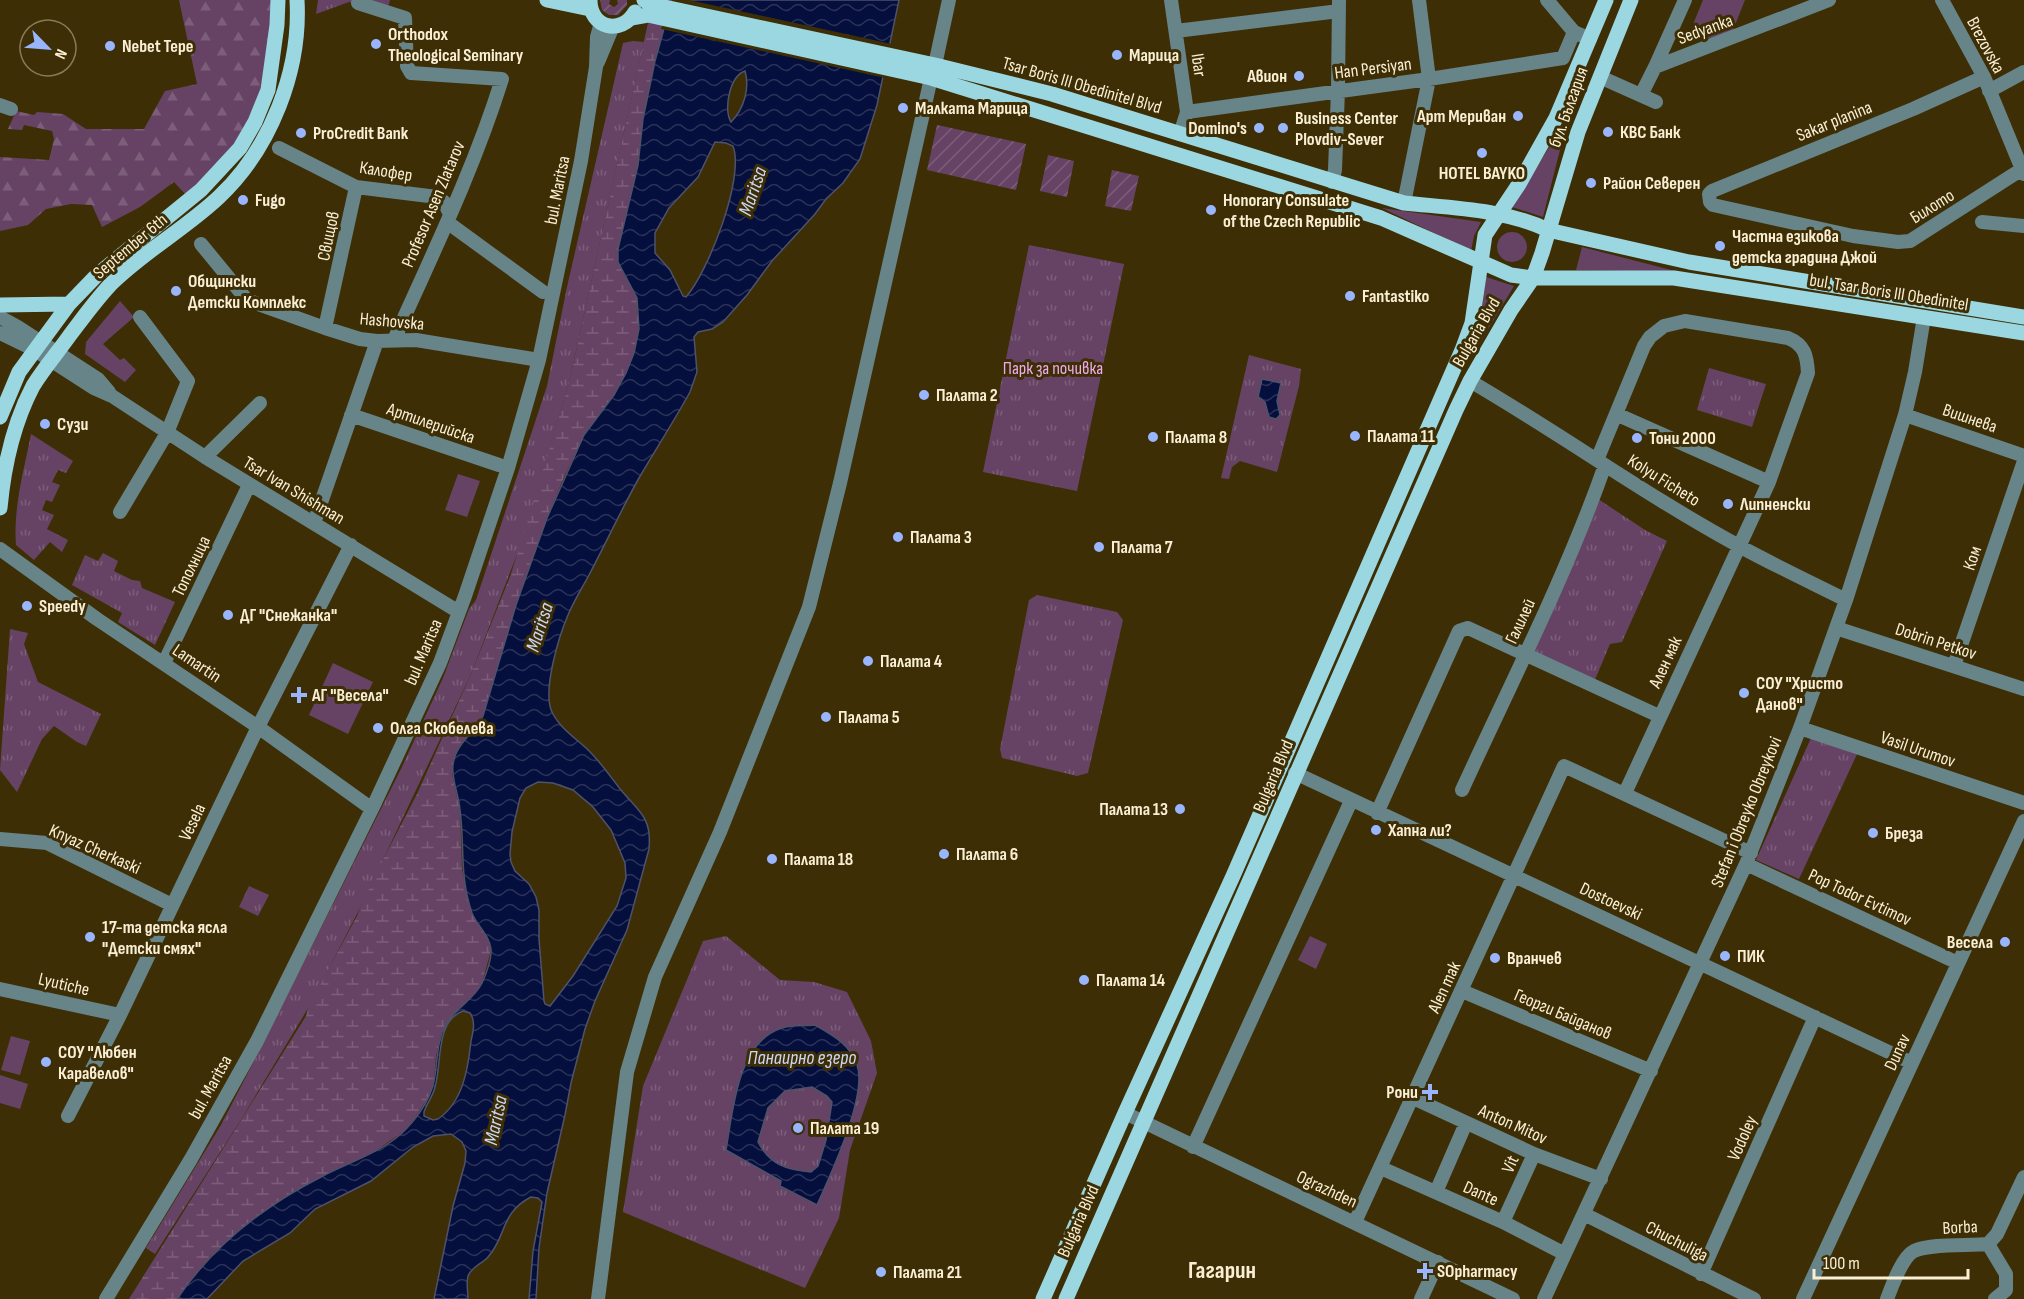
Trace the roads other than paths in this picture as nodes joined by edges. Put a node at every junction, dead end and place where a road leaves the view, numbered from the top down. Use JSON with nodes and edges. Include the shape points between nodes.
{"nodes":[{"id":1,"x":278,"y":0,"type":"edge"},
{"id":2,"x":297,"y":0,"type":"edge"},
{"id":3,"x":302,"y":0,"type":"edge"},
{"id":4,"x":548,"y":0,"type":"edge"},
{"id":5,"x":949,"y":0,"type":"edge"},
{"id":6,"x":1171,"y":0,"type":"edge"},
{"id":7,"x":1419,"y":0,"type":"edge"},
{"id":8,"x":1547,"y":0,"type":"edge"},
{"id":9,"x":1606,"y":0,"type":"edge"},
{"id":10,"x":1631,"y":0,"type":"edge"},
{"id":11,"x":1685,"y":0,"type":"edge"},
{"id":12,"x":1829,"y":0,"type":"edge"},
{"id":13,"x":1944,"y":2,"type":"edge"},
{"id":14,"x":358,"y":3,"type":"dead end"},
{"id":15,"x":590,"y":4,"type":"edge"},
{"id":16,"x":645,"y":5,"type":"edge"},
{"id":17,"x":1339,"y":5,"type":"edge"},
{"id":18,"x":298,"y":24,"type":"junction"},
{"id":19,"x":607,"y":25,"type":"junction"},
{"id":20,"x":1176,"y":31,"type":"junction"},
{"id":21,"x":1574,"y":32,"type":"junction"},
{"id":22,"x":1590,"y":39,"type":"junction"},
{"id":23,"x":1655,"y":67,"type":"junction"},
{"id":24,"x":933,"y":71,"type":"junction"},
{"id":25,"x":2024,"y":72,"type":"edge"},
{"id":26,"x":1600,"y":77,"type":"junction"},
{"id":27,"x":1984,"y":77,"type":"junction"},
{"id":28,"x":1430,"y":79,"type":"junction"},
{"id":29,"x":1338,"y":90,"type":"junction"},
{"id":30,"x":1989,"y":91,"type":"junction"},
{"id":31,"x":1641,"y":95,"type":"junction"},
{"id":32,"x":1656,"y":102,"type":"dead end"},
{"id":33,"x":1187,"y":112,"type":"junction"},
{"id":34,"x":1180,"y":134,"type":"junction"},
{"id":35,"x":279,"y":148,"type":"dead end"},
{"id":36,"x":2023,"y":171,"type":"edge"},
{"id":37,"x":1332,"y":183,"type":"junction"},
{"id":38,"x":356,"y":187,"type":"junction"},
{"id":39,"x":1404,"y":203,"type":"junction"},
{"id":40,"x":1713,"y":205,"type":"joint"},
{"id":41,"x":1499,"y":215,"type":"junction"},
{"id":42,"x":449,"y":218,"type":"junction"},
{"id":43,"x":1982,"y":222,"type":"dead end"},
{"id":44,"x":2024,"y":226,"type":"edge"},
{"id":45,"x":1548,"y":230,"type":"junction"},
{"id":46,"x":201,"y":244,"type":"dead end"},
{"id":47,"x":1482,"y":262,"type":"junction"},
{"id":48,"x":1533,"y":278,"type":"junction"},
{"id":49,"x":543,"y":292,"type":"dead end"},
{"id":50,"x":69,"y":304,"type":"junction"},
{"id":51,"x":0,"y":305,"type":"edge"},
{"id":52,"x":0,"y":317,"type":"edge"},
{"id":53,"x":140,"y":317,"type":"dead end"},
{"id":54,"x":1924,"y":317,"type":"junction"},
{"id":55,"x":2024,"y":317,"type":"edge"},
{"id":56,"x":325,"y":328,"type":"junction"},
{"id":57,"x":0,"y":333,"type":"edge"},
{"id":58,"x":2024,"y":333,"type":"edge"},
{"id":59,"x":1650,"y":337,"type":"joint"},
{"id":60,"x":394,"y":340,"type":"junction"},
{"id":61,"x":377,"y":341,"type":"junction"},
{"id":62,"x":39,"y":346,"type":"junction"},
{"id":63,"x":53,"y":356,"type":"junction"},
{"id":64,"x":539,"y":360,"type":"junction"},
{"id":65,"x":1470,"y":381,"type":"junction"},
{"id":66,"x":260,"y":403,"type":"dead end"},
{"id":67,"x":1616,"y":414,"type":"junction"},
{"id":68,"x":1905,"y":414,"type":"junction"},
{"id":69,"x":351,"y":415,"type":"junction"},
{"id":70,"x":0,"y":417,"type":"edge"},
{"id":71,"x":167,"y":433,"type":"junction"},
{"id":72,"x":2024,"y":456,"type":"edge"},
{"id":73,"x":205,"y":457,"type":"junction"},
{"id":74,"x":2024,"y":461,"type":"edge"},
{"id":75,"x":1601,"y":462,"type":"junction"},
{"id":76,"x":499,"y":465,"type":"dead end"},
{"id":77,"x":1768,"y":482,"type":"junction"},
{"id":78,"x":249,"y":485,"type":"junction"},
{"id":79,"x":0,"y":508,"type":"edge"},
{"id":80,"x":120,"y":512,"type":"dead end"},
{"id":81,"x":315,"y":523,"type":"junction"},
{"id":82,"x":351,"y":545,"type":"junction"},
{"id":83,"x":1740,"y":547,"type":"junction"},
{"id":84,"x":0,"y":549,"type":"edge"},
{"id":85,"x":1846,"y":600,"type":"junction"},
{"id":86,"x":459,"y":612,"type":"junction"},
{"id":87,"x":1836,"y":628,"type":"junction"},
{"id":88,"x":1524,"y":655,"type":"junction"},
{"id":89,"x":164,"y":663,"type":"junction"},
{"id":90,"x":1954,"y":666,"type":"junction"},
{"id":91,"x":2024,"y":688,"type":"edge"},
{"id":92,"x":1659,"y":716,"type":"junction"},
{"id":93,"x":258,"y":726,"type":"junction"},
{"id":94,"x":1800,"y":728,"type":"junction"},
{"id":95,"x":1564,"y":766,"type":"joint"},
{"id":96,"x":1295,"y":773,"type":"junction"},
{"id":97,"x":1462,"y":790,"type":"dead end"},
{"id":98,"x":1625,"y":793,"type":"junction"},
{"id":99,"x":1351,"y":801,"type":"junction"},
{"id":100,"x":2024,"y":803,"type":"edge"},
{"id":101,"x":372,"y":809,"type":"junction"},
{"id":102,"x":1377,"y":813,"type":"junction"},
{"id":103,"x":2024,"y":821,"type":"edge"},
{"id":104,"x":0,"y":839,"type":"edge"},
{"id":105,"x":1748,"y":858,"type":"junction"},
{"id":106,"x":1515,"y":876,"type":"junction"},
{"id":107,"x":172,"y":905,"type":"junction"},
{"id":108,"x":1700,"y":963,"type":"junction"},
{"id":109,"x":1958,"y":963,"type":"junction"},
{"id":110,"x":0,"y":988,"type":"edge"},
{"id":111,"x":1462,"y":991,"type":"junction"},
{"id":112,"x":120,"y":1015,"type":"junction"},
{"id":113,"x":1815,"y":1017,"type":"junction"},
{"id":114,"x":1912,"y":1063,"type":"junction"},
{"id":115,"x":1651,"y":1071,"type":"junction"},
{"id":116,"x":1413,"y":1098,"type":"junction"},
{"id":117,"x":1125,"y":1113,"type":"junction"},
{"id":118,"x":68,"y":1116,"type":"dead end"},
{"id":119,"x":1144,"y":1123,"type":"junction"},
{"id":120,"x":1466,"y":1123,"type":"junction"},
{"id":121,"x":1193,"y":1147,"type":"junction"},
{"id":122,"x":1534,"y":1154,"type":"junction"},
{"id":123,"x":1381,"y":1167,"type":"junction"},
{"id":124,"x":2024,"y":1177,"type":"edge"},
{"id":125,"x":1601,"y":1179,"type":"junction"},
{"id":126,"x":1436,"y":1192,"type":"junction"},
{"id":127,"x":1584,"y":1214,"type":"junction"},
{"id":128,"x":1355,"y":1222,"type":"junction"},
{"id":129,"x":1503,"y":1222,"type":"junction"},
{"id":130,"x":1988,"y":1244,"type":"junction"},
{"id":131,"x":1566,"y":1254,"type":"junction"},
{"id":132,"x":1438,"y":1262,"type":"junction"},
{"id":133,"x":1701,"y":1274,"type":"junction"},
{"id":134,"x":106,"y":1299,"type":"edge"},
{"id":135,"x":598,"y":1299,"type":"edge"},
{"id":136,"x":1043,"y":1299,"type":"edge"},
{"id":137,"x":1066,"y":1299,"type":"edge"},
{"id":138,"x":1421,"y":1299,"type":"edge"},
{"id":139,"x":1514,"y":1299,"type":"edge"},
{"id":140,"x":1544,"y":1299,"type":"edge"},
{"id":141,"x":1754,"y":1299,"type":"edge"},
{"id":142,"x":1803,"y":1299,"type":"edge"},
{"id":143,"x":1887,"y":1299,"type":"edge"},
{"id":144,"x":1995,"y":1299,"type":"edge"}],
"edges":[{"from":1,"to":50,"type":"main road","name":"September 6th","via":[[268,90],[240,148],[201,190],[106,267]]},
{"from":2,"to":18,"type":"main road"},
{"from":3,"to":18,"type":"main road"},
{"from":4,"to":15,"type":"main road"},
{"from":5,"to":24,"type":"street"},
{"from":6,"to":20,"type":"street","name":"Ibar"},
{"from":7,"to":28,"type":"street"},
{"from":8,"to":21,"type":"street"},
{"from":9,"to":22,"type":"main road"},
{"from":10,"to":26,"type":"main road","name":"бул. България"},
{"from":11,"to":23,"type":"street"},
{"from":12,"to":23,"type":"street","name":"Sedyanka"},
{"from":13,"to":27,"type":"street","name":"Brezovska"},
{"from":14,"to":42,"type":"street","name":"Profesor Asen Zlatarov","via":[[405,18],[407,66],[411,74],[501,80]]},
{"from":15,"to":19,"type":"main road","via":[[596,19]]},
{"from":16,"to":19,"type":"main road","via":[[620,26]]},
{"from":16,"to":24,"type":"main road"},
{"from":17,"to":20,"type":"street"},
{"from":17,"to":29,"type":"street"},
{"from":18,"to":63,"type":"main road","name":"September 6th","via":[[283,95],[245,169],[213,202],[111,285]]},
{"from":19,"to":64,"type":"street","name":"bul. Maritsa"},
{"from":20,"to":33,"type":"street","name":"Ibar"},
{"from":21,"to":22,"type":"street"},
{"from":21,"to":28,"type":"street","name":"Han Persiyan","via":[[1563,58]]},
{"from":22,"to":41,"type":"main road","via":[[1556,118]]},
{"from":23,"to":31,"type":"street"},
{"from":24,"to":34,"type":"main road","name":"Tsar Boris III Obedinitel Blvd","via":[[1052,94]]},
{"from":24,"to":47,"type":"main road","name":"Tsar Boris III Obedinitel Blvd","via":[[1381,218]]},
{"from":24,"to":135,"type":"street","via":[[809,607],[720,832],[655,977],[627,1072]]},
{"from":25,"to":30,"type":"street"},
{"from":26,"to":31,"type":"street"},
{"from":26,"to":45,"type":"main road","name":"бул. България","via":[[1578,132]]},
{"from":27,"to":30,"type":"street","name":"Brezovska"},
{"from":27,"to":40,"type":"street","name":"Sakar planina","via":[[1712,191],[1709,199]]},
{"from":28,"to":29,"type":"street","name":"Han Persiyan"},
{"from":28,"to":39,"type":"street"},
{"from":29,"to":33,"type":"street","name":"Han Persiyan"},
{"from":29,"to":37,"type":"street"},
{"from":30,"to":36,"type":"street","name":"Brezovska"},
{"from":31,"to":32,"type":"street"},
{"from":33,"to":34,"type":"street","name":"Ibar"},
{"from":34,"to":37,"type":"main road","name":"Tsar Boris III Obedinitel Blvd"},
{"from":35,"to":38,"type":"street","name":"Калофер"},
{"from":36,"to":40,"type":"street","name":"Билото","via":[[1910,241],[1853,236]]},
{"from":37,"to":39,"type":"main road","name":"Tsar Boris III Obedinitel Blvd"},
{"from":38,"to":42,"type":"street","name":"Калофер","via":[[437,197],[444,202]]},
{"from":38,"to":56,"type":"street","name":"Свищов"},
{"from":39,"to":41,"type":"main road","name":"Tsar Boris III Obedinitel Blvd"},
{"from":41,"to":45,"type":"main road"},
{"from":41,"to":47,"type":"main road","via":[[1485,235]]},
{"from":42,"to":49,"type":"street","name":"Калофер"},
{"from":42,"to":60,"type":"street","name":"Profesor Asen Zlatarov"},
{"from":43,"to":44,"type":"street"},
{"from":45,"to":48,"type":"main road"},
{"from":45,"to":55,"type":"main road","name":"bul. Tsar Boris III Obedinitel","via":[[1689,262]]},
{"from":46,"to":56,"type":"street","name":"Hashovska","via":[[247,300]]},
{"from":47,"to":48,"type":"main road","via":[[1511,275]]},
{"from":47,"to":117,"type":"main road","via":[[1472,323],[1462,350],[1233,876]]},
{"from":48,"to":54,"type":"main road","name":"bul. Tsar Boris III Obedinitel","via":[[1674,278]]},
{"from":48,"to":65,"type":"main road","name":"Bulgaria Blvd"},
{"from":50,"to":51,"type":"main road"},
{"from":50,"to":62,"type":"main road","name":"September 6th"},
{"from":52,"to":62,"type":"street"},
{"from":53,"to":71,"type":"street","via":[[188,381]]},
{"from":54,"to":58,"type":"main road","name":"bul. Tsar Boris III Obedinitel"},
{"from":54,"to":68,"type":"street","name":"Stefan i Obreyko Obreykovi"},
{"from":56,"to":61,"type":"street","name":"Hashovska"},
{"from":57,"to":62,"type":"street"},
{"from":59,"to":67,"type":"street","name":"Галилей"},
{"from":59,"to":77,"type":"street","name":"Ален мак","via":[[1664,326],[1685,321],[1788,338],[1807,354],[1808,373]]},
{"from":60,"to":61,"type":"street","name":"Hashovska"},
{"from":60,"to":64,"type":"street","name":"Hashovska","via":[[416,340]]},
{"from":61,"to":69,"type":"street"},
{"from":62,"to":63,"type":"street","name":"Tsar Ivan Shishman"},
{"from":62,"to":70,"type":"main road","name":"September 6th","via":[[19,372]]},
{"from":63,"to":71,"type":"street","name":"Tsar Ivan Shishman","via":[[94,388]]},
{"from":63,"to":79,"type":"main road","name":"September 6th","via":[[23,407],[8,452]]},
{"from":64,"to":86,"type":"street","name":"bul. Maritsa","via":[[508,468]]},
{"from":65,"to":75,"type":"street","name":"Kolyu Ficheto"},
{"from":65,"to":96,"type":"main road","name":"Bulgaria Blvd"},
{"from":66,"to":73,"type":"street"},
{"from":67,"to":75,"type":"street","name":"Галилей"},
{"from":67,"to":77,"type":"street"},
{"from":68,"to":72,"type":"street","name":"Вишнева"},
{"from":68,"to":85,"type":"street","name":"Stefan i Obreyko Obreykovi"},
{"from":69,"to":76,"type":"street","name":"Артилерийска"},
{"from":69,"to":81,"type":"street"},
{"from":71,"to":73,"type":"street","name":"Tsar Ivan Shishman"},
{"from":71,"to":80,"type":"street"},
{"from":73,"to":78,"type":"street","name":"Tsar Ivan Shishman"},
{"from":74,"to":90,"type":"street","name":"Ком"},
{"from":75,"to":83,"type":"street","name":"Kolyu Ficheto"},
{"from":75,"to":88,"type":"street","name":"Галилей","via":[[1592,500]]},
{"from":77,"to":83,"type":"street","name":"Ален мак"},
{"from":78,"to":81,"type":"street","name":"Tsar Ivan Shishman"},
{"from":78,"to":89,"type":"street","name":"Тополница"},
{"from":81,"to":82,"type":"street","name":"Tsar Ivan Shishman"},
{"from":82,"to":86,"type":"street","name":"Tsar Ivan Shishman"},
{"from":82,"to":93,"type":"street","name":"Vesela"},
{"from":83,"to":85,"type":"street","name":"Kolyu Ficheto"},
{"from":83,"to":92,"type":"street","name":"Ален мак"},
{"from":84,"to":89,"type":"street","name":"Lamartin"},
{"from":85,"to":87,"type":"street","name":"Stefan i Obreyko Obreykovi"},
{"from":86,"to":101,"type":"street","name":"bul. Maritsa","via":[[440,663]]},
{"from":87,"to":90,"type":"street","name":"Dobrin Petkov"},
{"from":87,"to":94,"type":"street","name":"Stefan i Obreyko Obreykovi"},
{"from":88,"to":92,"type":"street"},
{"from":88,"to":97,"type":"street","name":"Галилей"},
{"from":88,"to":102,"type":"street","via":[[1468,628],[1459,631]]},
{"from":89,"to":93,"type":"street","name":"Lamartin"},
{"from":90,"to":91,"type":"street","name":"Dobrin Petkov"},
{"from":92,"to":98,"type":"street","name":"Ален мак"},
{"from":93,"to":101,"type":"street","name":"Lamartin"},
{"from":93,"to":107,"type":"street","name":"Vesela"},
{"from":94,"to":100,"type":"street","name":"Vasil Urumov"},
{"from":94,"to":105,"type":"street","name":"Stefan i Obreyko Obreykovi"},
{"from":95,"to":98,"type":"street","name":"Pop Todor Evtimov"},
{"from":95,"to":106,"type":"street","name":"Alen mak"},
{"from":96,"to":99,"type":"street","name":"Dostoevski"},
{"from":96,"to":119,"type":"main road","name":"Bulgaria Blvd"},
{"from":98,"to":105,"type":"street","name":"Pop Todor Evtimov"},
{"from":99,"to":102,"type":"street","name":"Dostoevski"},
{"from":99,"to":121,"type":"street"},
{"from":101,"to":134,"type":"street","name":"bul. Maritsa","via":[[257,1041]]},
{"from":102,"to":106,"type":"street","name":"Dostoevski"},
{"from":103,"to":109,"type":"street","name":"Dunav"},
{"from":104,"to":107,"type":"street","name":"Knyaz Cherkaski","via":[[47,843]]},
{"from":105,"to":108,"type":"street","name":"Stefan i Obreyko Obreykovi"},
{"from":105,"to":109,"type":"street","name":"Pop Todor Evtimov"},
{"from":106,"to":108,"type":"street","name":"Dostoevski"},
{"from":106,"to":111,"type":"street","name":"Alen mak"},
{"from":107,"to":112,"type":"street","name":"Vesela"},
{"from":108,"to":113,"type":"street","name":"Dostoevski"},
{"from":108,"to":115,"type":"street","name":"Stefan i Obreyko Obreykovi"},
{"from":109,"to":114,"type":"street","name":"Dunav"},
{"from":110,"to":112,"type":"street","name":"Lyutiche"},
{"from":111,"to":115,"type":"street","name":"Георги Байданов"},
{"from":111,"to":116,"type":"street","name":"Alen mak"},
{"from":112,"to":118,"type":"street","name":"Vesela"},
{"from":113,"to":114,"type":"street","name":"Dostoevski"},
{"from":113,"to":133,"type":"street","name":"Vodoley"},
{"from":114,"to":142,"type":"street","name":"Dunav"},
{"from":115,"to":125,"type":"street","name":"Stefan i Obreyko Obreykovi"},
{"from":116,"to":120,"type":"street","name":"Anton Mitov"},
{"from":116,"to":123,"type":"street","name":"Alen mak"},
{"from":117,"to":119,"type":"street","name":"Ograzhden"},
{"from":117,"to":136,"type":"main road"},
{"from":119,"to":121,"type":"street","name":"Ograzhden"},
{"from":119,"to":137,"type":"main road","name":"Bulgaria Blvd"},
{"from":120,"to":122,"type":"street","name":"Anton Mitov"},
{"from":120,"to":126,"type":"street"},
{"from":121,"to":128,"type":"street","name":"Ograzhden"},
{"from":122,"to":125,"type":"street","name":"Anton Mitov"},
{"from":122,"to":129,"type":"street","name":"Vit"},
{"from":123,"to":126,"type":"street","name":"Dante"},
{"from":123,"to":128,"type":"street","name":"Alen mak"},
{"from":124,"to":130,"type":"street","name":"Borba","via":[[1997,1234]]},
{"from":125,"to":127,"type":"street","name":"Stefan i Obreyko Obreykovi"},
{"from":126,"to":129,"type":"street","name":"Dante"},
{"from":127,"to":131,"type":"street","name":"Stefan i Obreyko Obreykovi"},
{"from":127,"to":133,"type":"street","name":"Chuchuliga"},
{"from":128,"to":132,"type":"street","name":"Ograzhden"},
{"from":129,"to":131,"type":"street","name":"Dante"},
{"from":130,"to":143,"type":"street","name":"Borba","via":[[1942,1245],[1914,1251],[1903,1263]]},
{"from":130,"to":144,"type":"street","via":[[2006,1274],[2006,1290]]},
{"from":131,"to":140,"type":"street","name":"Stefan i Obreyko Obreykovi"},
{"from":132,"to":138,"type":"street"},
{"from":132,"to":139,"type":"street","name":"Ograzhden"},
{"from":133,"to":141,"type":"street","name":"Chuchuliga"}]}
